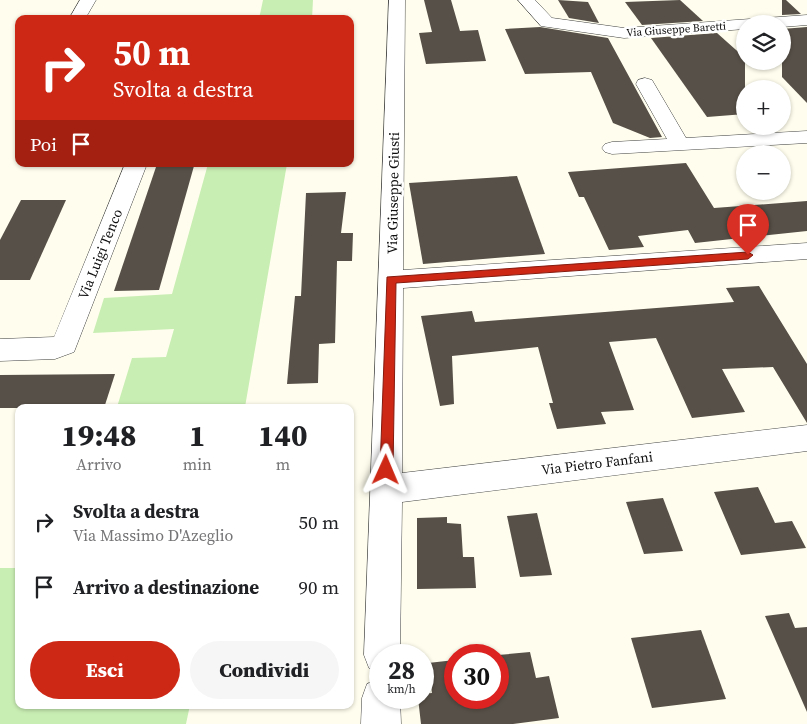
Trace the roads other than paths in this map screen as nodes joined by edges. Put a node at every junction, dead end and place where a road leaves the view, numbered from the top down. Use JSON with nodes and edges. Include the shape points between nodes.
{"nodes":[{"id":1,"x":88,"y":0,"type":"edge"},
{"id":2,"x":397,"y":0,"type":"edge"},
{"id":3,"x":526,"y":0,"type":"edge"},
{"id":4,"x":79,"y":15,"type":"edge"},
{"id":5,"x":807,"y":20,"type":"edge"},
{"id":6,"x":791,"y":21,"type":"edge"},
{"id":7,"x":736,"y":25,"type":"edge"},
{"id":8,"x":646,"y":84,"type":"dead end"},
{"id":9,"x":807,"y":136,"type":"edge"},
{"id":10,"x":680,"y":144,"type":"junction"},
{"id":11,"x":612,"y":148,"type":"dead end"},
{"id":12,"x":135,"y":167,"type":"edge"},
{"id":13,"x":807,"y":251,"type":"edge"},
{"id":14,"x":391,"y":280,"type":"junction"},
{"id":15,"x":0,"y":350,"type":"edge"},
{"id":16,"x":807,"y":438,"type":"edge"},
{"id":17,"x":386,"y":489,"type":"junction"},
{"id":18,"x":382,"y":644,"type":"edge"},
{"id":19,"x":381,"y":709,"type":"edge"},
{"id":20,"x":380,"y":724,"type":"edge"}],
"edges":[{"from":1,"to":4,"type":"street"},
{"from":2,"to":14,"type":"street","name":"Via Giuseppe Giusti"},
{"from":3,"to":7,"type":"street","name":"Via Giuseppe Baretti","via":[[546,22],[624,33]]},
{"from":5,"to":6,"type":"street"},
{"from":8,"to":10,"type":"street"},
{"from":9,"to":10,"type":"street"},
{"from":10,"to":11,"type":"street"},
{"from":12,"to":15,"type":"street","name":"Via Luigi Tenco","via":[[64,345]]},
{"from":13,"to":14,"type":"street"},
{"from":14,"to":17,"type":"street","name":"Via Giuseppe Giusti"},
{"from":16,"to":17,"type":"street","name":"Via Pietro Fanfani"},
{"from":17,"to":18,"type":"street","name":"Via Giuseppe Giusti"},
{"from":19,"to":20,"type":"street"}]}
